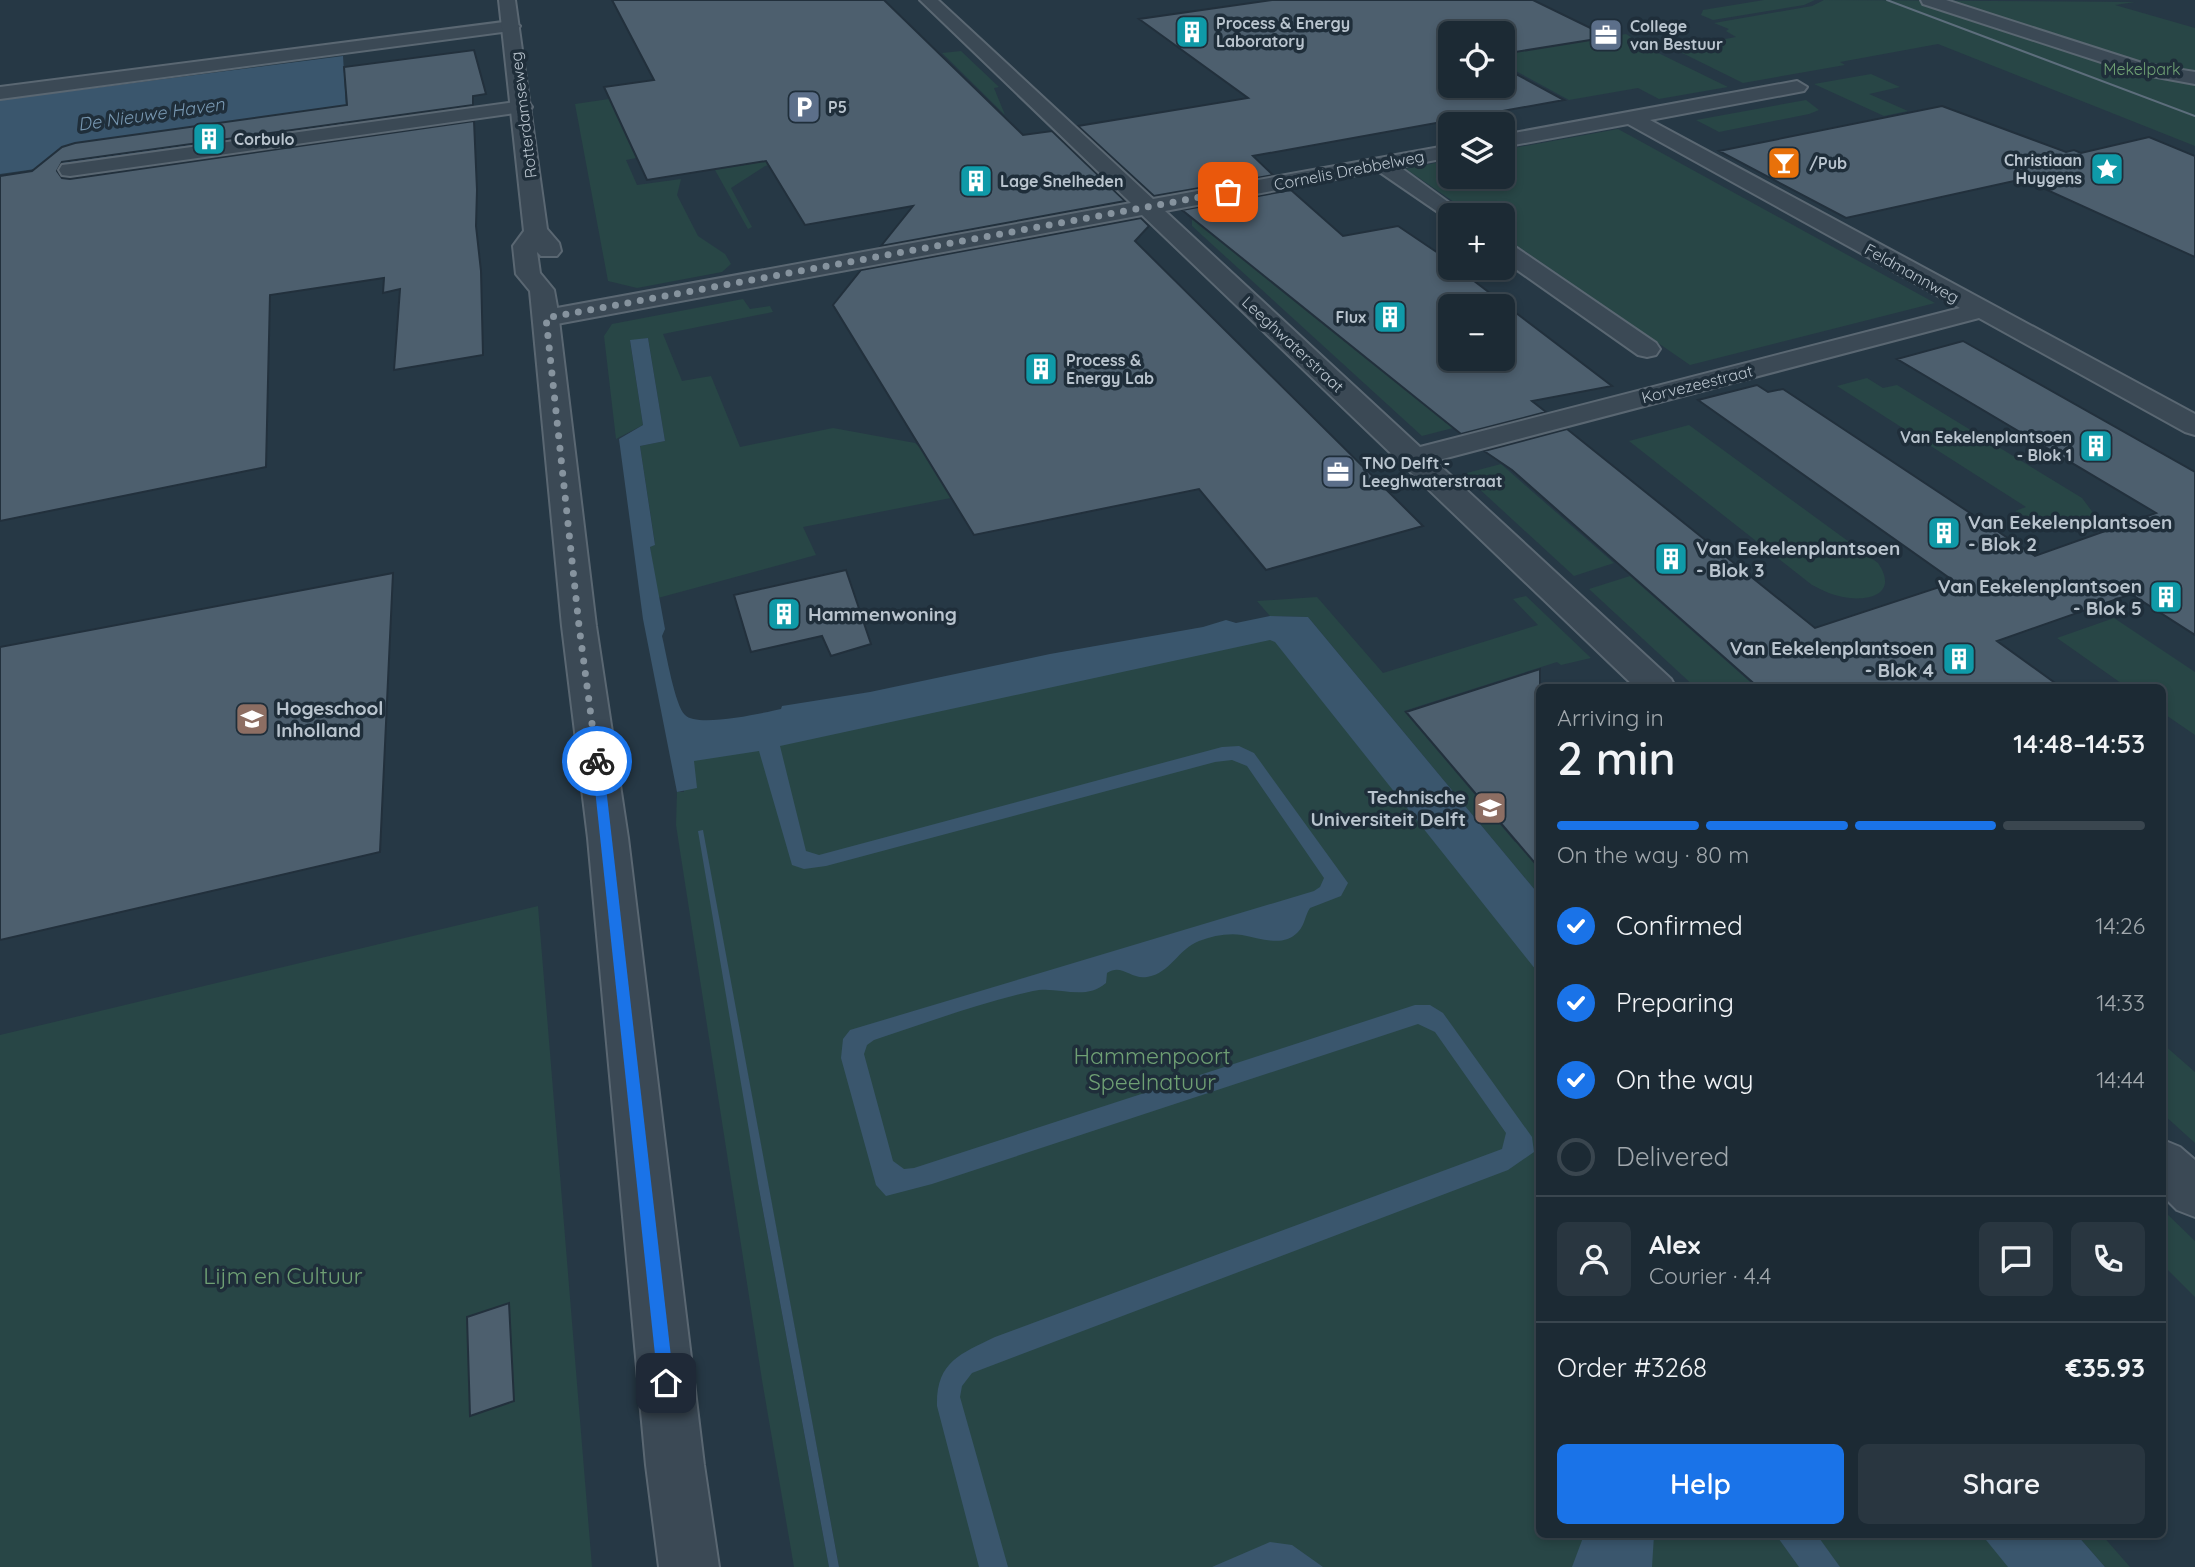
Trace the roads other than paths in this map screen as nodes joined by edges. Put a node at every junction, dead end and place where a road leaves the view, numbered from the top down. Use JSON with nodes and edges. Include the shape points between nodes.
{"nodes":[{"id":1,"x":508,"y":0,"type":"edge"},
{"id":2,"x":928,"y":0,"type":"edge"},
{"id":3,"x":1930,"y":0,"type":"edge"},
{"id":4,"x":512,"y":26,"type":"junction"},
{"id":5,"x":2195,"y":78,"type":"edge"},
{"id":6,"x":1797,"y":87,"type":"dead end"},
{"id":7,"x":0,"y":93,"type":"edge"},
{"id":8,"x":522,"y":107,"type":"junction"},
{"id":9,"x":1630,"y":117,"type":"junction"},
{"id":10,"x":1515,"y":139,"type":"edge"},
{"id":11,"x":1438,"y":153,"type":"edge"},
{"id":12,"x":1382,"y":164,"type":"junction"},
{"id":13,"x":70,"y":170,"type":"dead end"},
{"id":14,"x":1438,"y":203,"type":"edge"},
{"id":15,"x":1148,"y":207,"type":"junction"},
{"id":16,"x":1515,"y":257,"type":"edge"},
{"id":17,"x":544,"y":304,"type":"junction"},
{"id":18,"x":1981,"y":310,"type":"junction"},
{"id":19,"x":1647,"y":349,"type":"dead end"},
{"id":20,"x":2195,"y":426,"type":"edge"},
{"id":21,"x":1414,"y":457,"type":"junction"},
{"id":22,"x":1654,"y":684,"type":"edge"},
{"id":23,"x":2166,"y":1166,"type":"edge"},
{"id":24,"x":2195,"y":1193,"type":"edge"},
{"id":25,"x":689,"y":1567,"type":"edge"}],
"edges":[{"from":1,"to":4,"type":"street","name":"Rotterdamseweg"},
{"from":2,"to":15,"type":"street","name":"Leeghwaterstraat"},
{"from":3,"to":5,"type":"street","via":[[2142,69]]},
{"from":4,"to":7,"type":"street"},
{"from":4,"to":8,"type":"street","name":"Rotterdamseweg"},
{"from":6,"to":9,"type":"street"},
{"from":8,"to":13,"type":"street"},
{"from":8,"to":17,"type":"street","name":"Rotterdamseweg","via":[[536,231],[525,246],[528,274]]},
{"from":9,"to":10,"type":"street"},
{"from":9,"to":18,"type":"street","name":"Feldmannweg"},
{"from":11,"to":12,"type":"street","name":"Cornelis Drebbelweg"},
{"from":12,"to":14,"type":"street"},
{"from":12,"to":15,"type":"street","name":"Cornelis Drebbelweg"},
{"from":15,"to":17,"type":"street","name":"Cornelis Drebbelweg"},
{"from":15,"to":21,"type":"street","name":"Leeghwaterstraat"},
{"from":16,"to":19,"type":"street"},
{"from":17,"to":25,"type":"street","name":"Rotterdamseweg"},
{"from":18,"to":20,"type":"street","name":"Feldmannweg"},
{"from":18,"to":21,"type":"street","name":"Korvezeestraat"},
{"from":21,"to":22,"type":"street","name":"Leeghwaterstraat"},
{"from":23,"to":24,"type":"street"}]}
